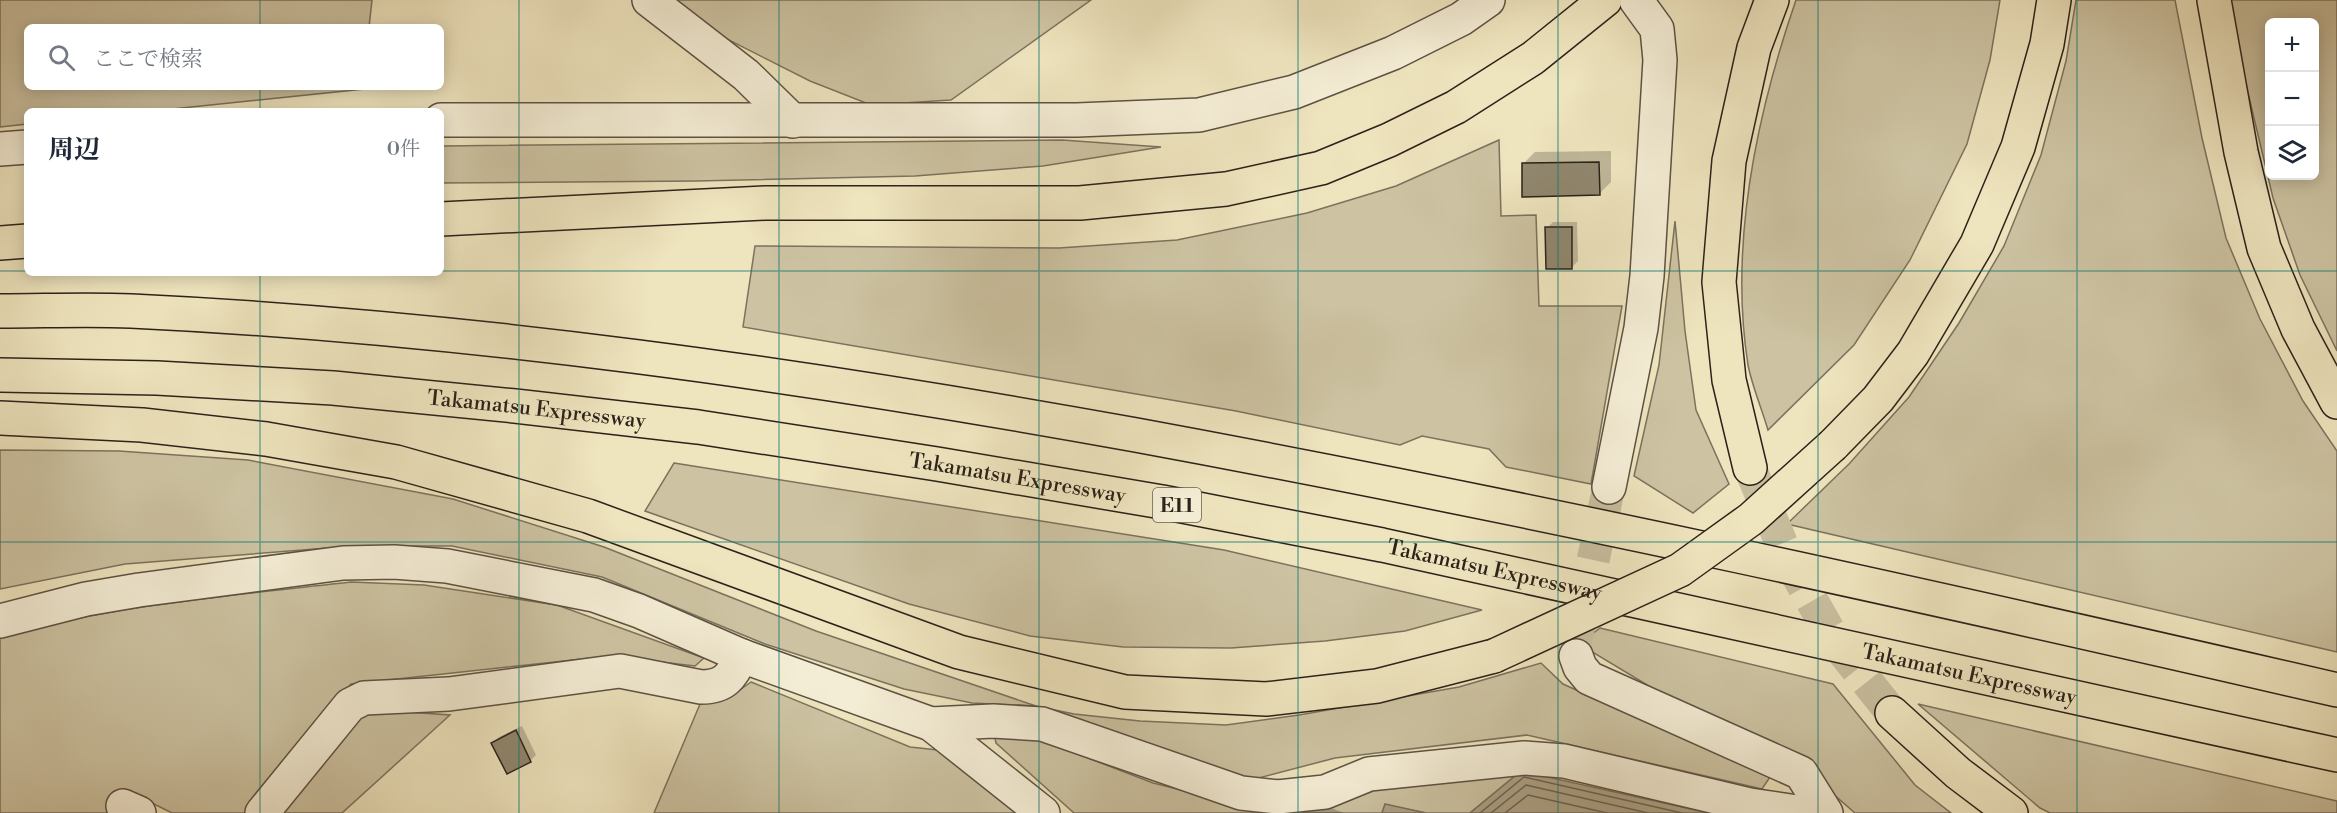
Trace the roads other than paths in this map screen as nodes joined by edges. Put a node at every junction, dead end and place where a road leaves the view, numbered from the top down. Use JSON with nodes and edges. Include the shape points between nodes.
{"nodes":[{"id":1,"x":649,"y":0,"type":"edge"},
{"id":2,"x":1488,"y":0,"type":"edge"},
{"id":3,"x":1636,"y":0,"type":"edge"},
{"id":4,"x":1772,"y":0,"type":"edge"},
{"id":5,"x":2054,"y":0,"type":"edge"},
{"id":6,"x":2214,"y":0,"type":"edge"},
{"id":7,"x":1595,"y":8,"type":"edge"},
{"id":8,"x":444,"y":120,"type":"edge"},
{"id":9,"x":794,"y":121,"type":"junction"},
{"id":10,"x":24,"y":147,"type":"edge"},
{"id":11,"x":0,"y":149,"type":"edge"},
{"id":12,"x":444,"y":219,"type":"edge"},
{"id":13,"x":24,"y":241,"type":"edge"},
{"id":14,"x":0,"y":243,"type":"edge"},
{"id":15,"x":0,"y":311,"type":"edge"},
{"id":16,"x":0,"y":375,"type":"edge"},
{"id":17,"x":2337,"y":402,"type":"edge"},
{"id":18,"x":0,"y":418,"type":"edge"},
{"id":19,"x":1750,"y":468,"type":"tunnel mouth"},
{"id":20,"x":1609,"y":487,"type":"tunnel mouth"},
{"id":21,"x":0,"y":621,"type":"edge"},
{"id":22,"x":742,"y":656,"type":"junction"},
{"id":23,"x":1576,"y":656,"type":"tunnel mouth"},
{"id":24,"x":2337,"y":690,"type":"edge"},
{"id":25,"x":1892,"y":714,"type":"tunnel mouth"},
{"id":26,"x":931,"y":724,"type":"junction"},
{"id":27,"x":2337,"y":755,"type":"edge"},
{"id":28,"x":262,"y":813,"type":"edge"},
{"id":29,"x":1043,"y":813,"type":"edge"},
{"id":30,"x":1804,"y":813,"type":"edge"},
{"id":31,"x":1826,"y":813,"type":"edge"},
{"id":32,"x":2011,"y":813,"type":"edge"}],
"edges":[{"from":1,"to":9,"type":"street","via":[[746,75]]},
{"from":2,"to":9,"type":"street","via":[[1461,19],[1393,53],[1294,92],[1199,115],[1098,120]]},
{"from":3,"to":20,"type":"street","via":[[1657,29],[1660,60],[1641,328]]},
{"from":4,"to":19,"type":"highway","via":[[1754,48],[1729,161],[1719,282],[1729,380]]},
{"from":5,"to":18,"type":"highway","bridge":true,"via":[[2047,44],[2018,147],[1977,244],[1913,352],[1878,399],[1833,445],[1751,519],[1680,570],[1494,656],[1377,686],[1266,699],[1125,692],[959,652],[588,516],[396,462],[255,437],[142,425]]},
{"from":6,"to":17,"type":"highway","via":[[2241,152],[2264,248],[2298,330]]},
{"from":7,"to":12,"type":"highway","via":[[1533,58],[1456,107],[1389,140],[1321,168],[1226,189],[1080,203],[765,203]]},
{"from":8,"to":9,"type":"street"},
{"from":10,"to":11,"type":"street"},
{"from":13,"to":14,"type":"highway"},
{"from":15,"to":24,"type":"highway","via":[[125,311],[338,324],[537,344],[945,400],[1397,484],[2065,627]]},
{"from":16,"to":27,"type":"highway","name":"Takamatsu Expressway","number":"E11","via":[[157,378],[345,389],[698,427],[937,464],[1382,545]]},
{"from":21,"to":22,"type":"street","via":[[139,590],[343,563],[394,562],[447,566],[594,595]]},
{"from":22,"to":26,"type":"street"},
{"from":22,"to":28,"type":"street","via":[[731,676],[715,687],[620,671],[449,694],[364,698],[350,705]]},
{"from":23,"to":31,"type":"street","via":[[1588,678],[1801,773]]},
{"from":25,"to":32,"type":"highway","via":[[1958,773]]},
{"from":26,"to":29,"type":"street"},
{"from":26,"to":30,"type":"street","via":[[1042,724],[1241,793],[1262,796],[1325,792],[1369,774],[1524,758],[1564,761],[1750,805]]}]}
